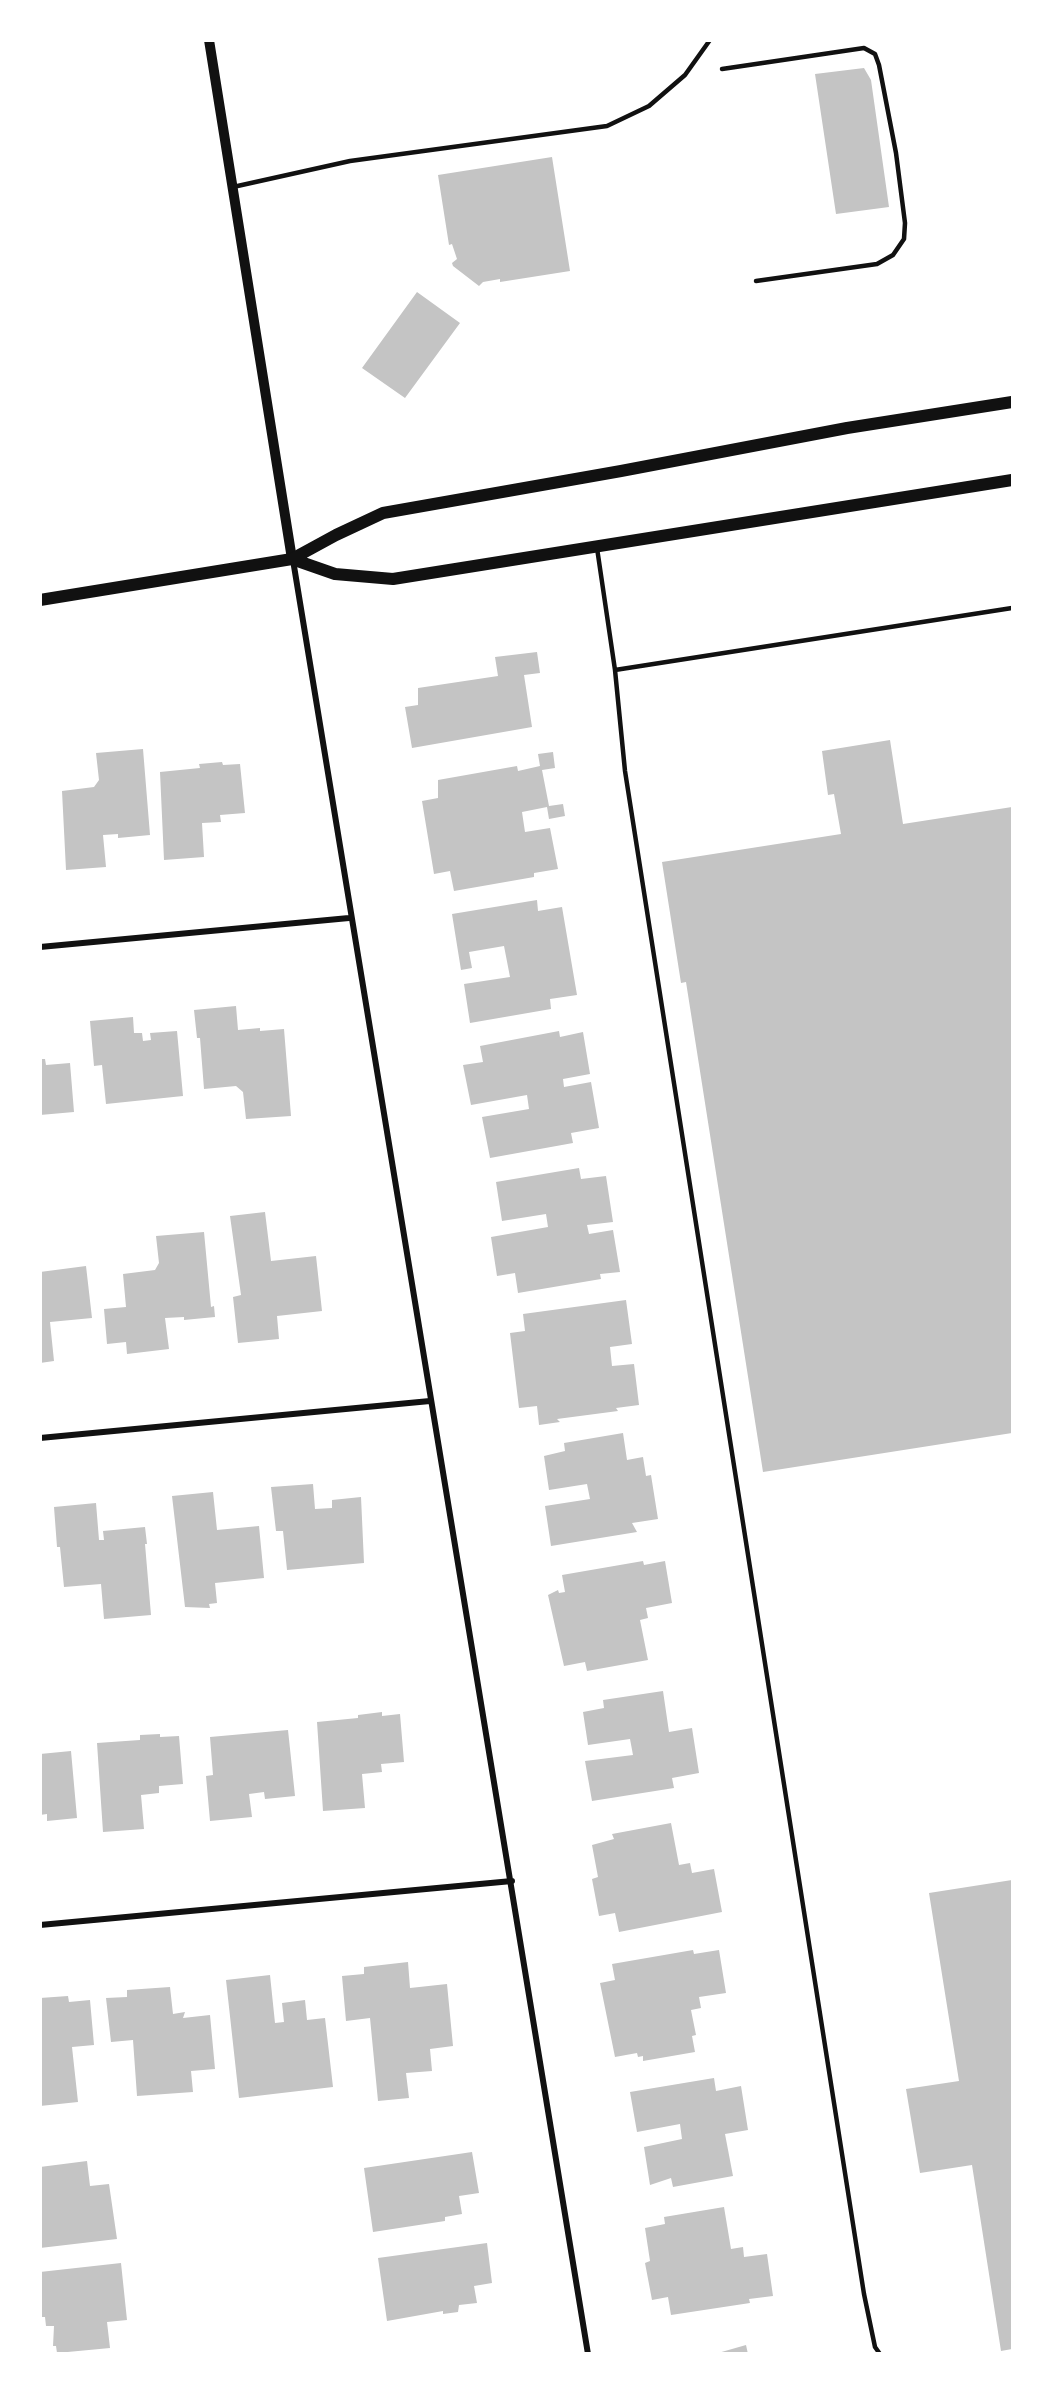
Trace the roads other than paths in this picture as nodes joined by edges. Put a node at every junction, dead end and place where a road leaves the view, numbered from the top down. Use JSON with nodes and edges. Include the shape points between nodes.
{"nodes":[{"id":1,"x":209,"y":40,"type":"edge"},
{"id":2,"x":710,"y":40,"type":"edge"},
{"id":3,"x":722,"y":69,"type":"dead end"},
{"id":4,"x":232,"y":187,"type":"junction"},
{"id":5,"x":756,"y":281,"type":"dead end"},
{"id":6,"x":1012,"y":402,"type":"edge"},
{"id":7,"x":1011,"y":481,"type":"edge"},
{"id":8,"x":597,"y":547,"type":"junction"},
{"id":9,"x":292,"y":559,"type":"junction"},
{"id":10,"x":40,"y":600,"type":"edge"},
{"id":11,"x":1012,"y":608,"type":"edge"},
{"id":12,"x":615,"y":670,"type":"junction"},
{"id":13,"x":350,"y":918,"type":"junction"},
{"id":14,"x":40,"y":947,"type":"edge"},
{"id":15,"x":430,"y":1401,"type":"junction"},
{"id":16,"x":40,"y":1438,"type":"edge"},
{"id":17,"x":512,"y":1881,"type":"junction"},
{"id":18,"x":40,"y":1925,"type":"edge"},
{"id":19,"x":588,"y":2354,"type":"edge"},
{"id":20,"x":880,"y":2354,"type":"edge"}],
"edges":[{"from":1,"to":4,"type":"street"},
{"from":2,"to":4,"type":"lane","via":[[685,75],[649,106],[607,126],[350,161]]},
{"from":3,"to":5,"type":"lane","via":[[864,48],[875,54],[879,65],[896,153],[905,223],[904,239],[893,255],[877,264]]},
{"from":4,"to":9,"type":"street"},
{"from":6,"to":9,"type":"main road","via":[[847,428],[383,513]]},
{"from":7,"to":8,"type":"main road"},
{"from":8,"to":9,"type":"main road","via":[[393,579],[335,574]]},
{"from":8,"to":12,"type":"lane"},
{"from":9,"to":10,"type":"main road"},
{"from":9,"to":13,"type":"street"},
{"from":11,"to":12,"type":"lane"},
{"from":12,"to":20,"type":"lane","via":[[625,771],[864,2294],[875,2347]]},
{"from":13,"to":14,"type":"street"},
{"from":13,"to":15,"type":"street"},
{"from":15,"to":16,"type":"street"},
{"from":15,"to":17,"type":"street"},
{"from":17,"to":18,"type":"street"},
{"from":17,"to":19,"type":"street"}]}
